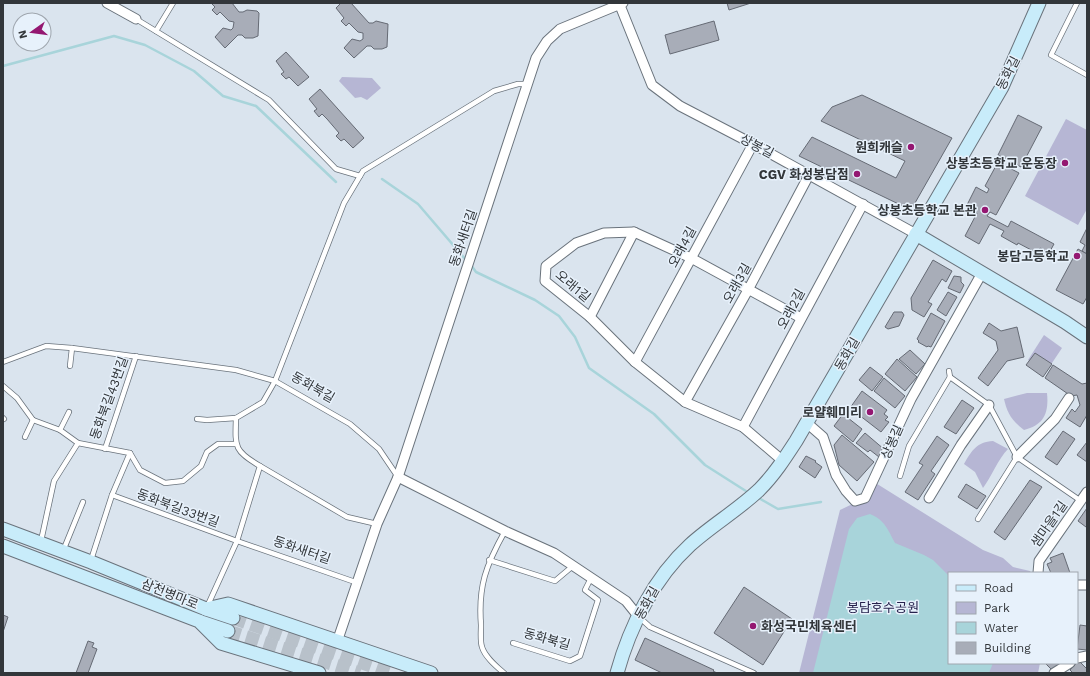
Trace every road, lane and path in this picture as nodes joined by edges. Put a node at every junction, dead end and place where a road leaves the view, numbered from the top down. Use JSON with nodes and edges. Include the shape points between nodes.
{"nodes":[{"id":1,"x":107,"y":3,"type":"edge"},
{"id":2,"x":173,"y":3,"type":"edge"},
{"id":3,"x":1039,"y":3,"type":"edge"},
{"id":4,"x":1077,"y":3,"type":"edge"},
{"id":5,"x":620,"y":4,"type":"edge"},
{"id":6,"x":136,"y":19,"type":"joint"},
{"id":7,"x":156,"y":31,"type":"junction"},
{"id":8,"x":1087,"y":75,"type":"edge"},
{"id":9,"x":528,"y":84,"type":"junction"},
{"id":10,"x":753,"y":144,"type":"junction"},
{"id":11,"x":809,"y":175,"type":"junction"},
{"id":12,"x":360,"y":176,"type":"junction"},
{"id":13,"x":863,"y":204,"type":"junction"},
{"id":14,"x":634,"y":232,"type":"junction"},
{"id":15,"x":916,"y":234,"type":"junction"},
{"id":16,"x":691,"y":258,"type":"junction"},
{"id":17,"x":982,"y":273,"type":"junction"},
{"id":18,"x":748,"y":290,"type":"junction"},
{"id":19,"x":590,"y":317,"type":"junction"},
{"id":20,"x":801,"y":318,"type":"junction"},
{"id":21,"x":1087,"y":337,"type":"edge"},
{"id":22,"x":72,"y":348,"type":"junction"},
{"id":23,"x":136,"y":356,"type":"junction"},
{"id":24,"x":3,"y":362,"type":"edge"},
{"id":25,"x":635,"y":362,"type":"junction"},
{"id":26,"x":70,"y":366,"type":"dead end"},
{"id":27,"x":949,"y":371,"type":"dead end"},
{"id":28,"x":950,"y":377,"type":"junction"},
{"id":29,"x":275,"y":381,"type":"junction"},
{"id":30,"x":3,"y":386,"type":"edge"},
{"id":31,"x":1069,"y":398,"type":"dead end"},
{"id":32,"x":685,"y":402,"type":"junction"},
{"id":33,"x":989,"y":405,"type":"junction"},
{"id":34,"x":68,"y":412,"type":"dead end"},
{"id":35,"x":236,"y":418,"type":"junction"},
{"id":36,"x":196,"y":419,"type":"dead end"},
{"id":37,"x":33,"y":420,"type":"junction"},
{"id":38,"x":807,"y":423,"type":"junction"},
{"id":39,"x":743,"y":427,"type":"junction"},
{"id":40,"x":60,"y":430,"type":"junction"},
{"id":41,"x":25,"y":437,"type":"dead end"},
{"id":42,"x":78,"y":442,"type":"junction"},
{"id":43,"x":236,"y":444,"type":"junction"},
{"id":44,"x":105,"y":449,"type":"junction"},
{"id":45,"x":130,"y":453,"type":"junction"},
{"id":46,"x":1017,"y":457,"type":"junction"},
{"id":47,"x":783,"y":461,"type":"junction"},
{"id":48,"x":260,"y":466,"type":"junction"},
{"id":49,"x":900,"y":476,"type":"dead end"},
{"id":50,"x":398,"y":477,"type":"junction"},
{"id":51,"x":1087,"y":492,"type":"edge"},
{"id":52,"x":112,"y":495,"type":"junction"},
{"id":53,"x":929,"y":498,"type":"dead end"},
{"id":54,"x":1081,"y":500,"type":"junction"},
{"id":55,"x":83,"y":502,"type":"dead end"},
{"id":56,"x":978,"y":519,"type":"dead end"},
{"id":57,"x":377,"y":524,"type":"junction"},
{"id":58,"x":3,"y":529,"type":"edge"},
{"id":59,"x":505,"y":531,"type":"junction"},
{"id":60,"x":237,"y":541,"type":"junction"},
{"id":61,"x":40,"y":543,"type":"junction"},
{"id":62,"x":3,"y":546,"type":"edge"},
{"id":63,"x":62,"y":552,"type":"junction"},
{"id":64,"x":489,"y":560,"type":"junction"},
{"id":65,"x":91,"y":562,"type":"junction"},
{"id":66,"x":574,"y":565,"type":"junction"},
{"id":67,"x":1038,"y":572,"type":"edge"},
{"id":68,"x":591,"y":578,"type":"junction"},
{"id":69,"x":358,"y":583,"type":"junction"},
{"id":70,"x":206,"y":609,"type":"junction"},
{"id":71,"x":638,"y":616,"type":"junction"},
{"id":72,"x":199,"y":621,"type":"junction"},
{"id":73,"x":337,"y":642,"type":"junction"},
{"id":74,"x":513,"y":643,"type":"dead end"},
{"id":75,"x":1068,"y":664,"type":"edge"},
{"id":76,"x":319,"y":673,"type":"edge"},
{"id":77,"x":431,"y":673,"type":"edge"},
{"id":78,"x":504,"y":673,"type":"edge"},
{"id":79,"x":617,"y":673,"type":"edge"},
{"id":80,"x":754,"y":673,"type":"edge"},
{"id":81,"x":1054,"y":673,"type":"edge"}],
"edges":[{"from":1,"to":6,"type":"street"},
{"from":2,"to":7,"type":"lane"},
{"from":3,"to":15,"type":"street","name":"동화길","via":[[1002,87]]},
{"from":4,"to":8,"type":"lane","via":[[1051,55]]},
{"from":5,"to":9,"type":"street","name":"동화새터길","via":[[560,29],[547,41],[536,58]]},
{"from":5,"to":10,"type":"street","name":"상봉길","via":[[652,86],[680,106]]},
{"from":6,"to":7,"type":"lane"},
{"from":7,"to":12,"type":"lane","via":[[269,100],[336,169]]},
{"from":9,"to":12,"type":"lane","via":[[518,84],[494,91],[363,171]]},
{"from":9,"to":50,"type":"street","name":"동화새터길"},
{"from":10,"to":11,"type":"street","name":"상봉길"},
{"from":10,"to":16,"type":"street","name":"오래4길"},
{"from":11,"to":13,"type":"street","name":"상봉길"},
{"from":11,"to":18,"type":"street","name":"오래3길"},
{"from":12,"to":29,"type":"lane","via":[[344,204]]},
{"from":13,"to":15,"type":"street","name":"상봉길"},
{"from":13,"to":20,"type":"street","name":"오래2길"},
{"from":14,"to":16,"type":"street","name":"오래1길"},
{"from":14,"to":19,"type":"street"},
{"from":14,"to":19,"type":"street","name":"오래1길","via":[[604,233],[576,243],[546,266],[545,281]]},
{"from":15,"to":17,"type":"street","name":"상봉길"},
{"from":15,"to":38,"type":"street","name":"동화길"},
{"from":16,"to":18,"type":"street","name":"오래1길"},
{"from":16,"to":25,"type":"street","name":"오래4길"},
{"from":17,"to":21,"type":"street","name":"상봉길"},
{"from":17,"to":38,"type":"street","name":"상봉길","via":[[911,399],[865,498],[855,501],[846,491],[836,475],[823,437]]},
{"from":18,"to":20,"type":"street","name":"오래1길"},
{"from":18,"to":32,"type":"street","name":"오래3길"},
{"from":19,"to":25,"type":"street","name":"오래1길"},
{"from":20,"to":39,"type":"street","name":"오래2길"},
{"from":22,"to":23,"type":"lane","name":"동화북길"},
{"from":22,"to":24,"type":"lane","name":"동화북길","via":[[46,346]]},
{"from":22,"to":26,"type":"lane"},
{"from":23,"to":29,"type":"lane","name":"동화북길","via":[[236,370]]},
{"from":23,"to":44,"type":"lane","name":"동화북길43번길"},
{"from":25,"to":32,"type":"street","name":"오래1길"},
{"from":27,"to":28,"type":"lane"},
{"from":28,"to":33,"type":"lane"},
{"from":28,"to":49,"type":"lane","via":[[909,446]]},
{"from":29,"to":35,"type":"lane","via":[[263,402]]},
{"from":29,"to":50,"type":"lane","name":"동화북길","via":[[350,424],[379,449]]},
{"from":30,"to":37,"type":"lane","via":[[17,398]]},
{"from":31,"to":46,"type":"street","via":[[1055,419]]},
{"from":32,"to":39,"type":"street","name":"오래1길"},
{"from":33,"to":46,"type":"lane"},
{"from":33,"to":53,"type":"street"},
{"from":34,"to":40,"type":"lane"},
{"from":35,"to":36,"type":"lane"},
{"from":35,"to":43,"type":"lane"},
{"from":37,"to":40,"type":"lane","name":"동화북길43번길"},
{"from":37,"to":41,"type":"lane"},
{"from":38,"to":47,"type":"street","name":"동화길"},
{"from":39,"to":47,"type":"street","name":"오래1길"},
{"from":40,"to":42,"type":"lane","name":"동화북길43번길"},
{"from":42,"to":44,"type":"lane","name":"동화북길43번길"},
{"from":42,"to":61,"type":"lane","name":"동화북길43번길","via":[[54,482]]},
{"from":43,"to":45,"type":"lane","name":"동화북길33번길","via":[[218,444],[207,452],[201,466],[183,480],[165,483],[140,470]]},
{"from":43,"to":48,"type":"lane","via":[[243,456]]},
{"from":44,"to":45,"type":"lane"},
{"from":45,"to":52,"type":"lane"},
{"from":46,"to":54,"type":"lane"},
{"from":46,"to":56,"type":"lane"},
{"from":47,"to":71,"type":"street","name":"동화길","via":[[758,491],[689,546],[660,579]]},
{"from":48,"to":57,"type":"lane","via":[[347,517]]},
{"from":48,"to":60,"type":"lane"},
{"from":50,"to":57,"type":"street","name":"동화새터길"},
{"from":50,"to":59,"type":"street","name":"동화북길"},
{"from":51,"to":54,"type":"street","name":"샘마을1길"},
{"from":52,"to":60,"type":"lane","name":"동화북길33번길"},
{"from":52,"to":65,"type":"lane"},
{"from":54,"to":67,"type":"street","name":"샘마을1길","via":[[1039,561]]},
{"from":55,"to":63,"type":"lane"},
{"from":57,"to":69,"type":"street","name":"동화새터길"},
{"from":58,"to":61,"type":"street","name":"삼천병마로"},
{"from":59,"to":64,"type":"lane"},
{"from":59,"to":66,"type":"street","name":"동화북길"},
{"from":60,"to":69,"type":"lane","name":"동화새터길"},
{"from":60,"to":70,"type":"lane"},
{"from":61,"to":63,"type":"street","name":"삼천병마로"},
{"from":62,"to":72,"type":"street","name":"삼천병마로"},
{"from":63,"to":65,"type":"street","name":"삼천병마로"},
{"from":64,"to":66,"type":"lane","via":[[555,581]]},
{"from":64,"to":78,"type":"lane","via":[[479,605],[482,648]]},
{"from":65,"to":70,"type":"street","name":"삼천병마로"},
{"from":66,"to":68,"type":"street","name":"동화북길"},
{"from":68,"to":71,"type":"street","name":"동화북길","via":[[626,601]]},
{"from":68,"to":74,"type":"lane","name":"동화북길","via":[[585,590],[598,600],[580,656],[570,661]]},
{"from":69,"to":73,"type":"street","name":"동화새터길"},
{"from":70,"to":72,"type":"street","via":[[231,625]]},
{"from":70,"to":73,"type":"street","name":"삼천병마로","via":[[228,604]]},
{"from":71,"to":79,"type":"street","name":"동화길"},
{"from":71,"to":80,"type":"lane","via":[[650,627]]},
{"from":72,"to":76,"type":"street","name":"삼천병마로","via":[[220,643]]},
{"from":73,"to":77,"type":"street","name":"삼천병마로"},
{"from":75,"to":81,"type":"street"}]}
